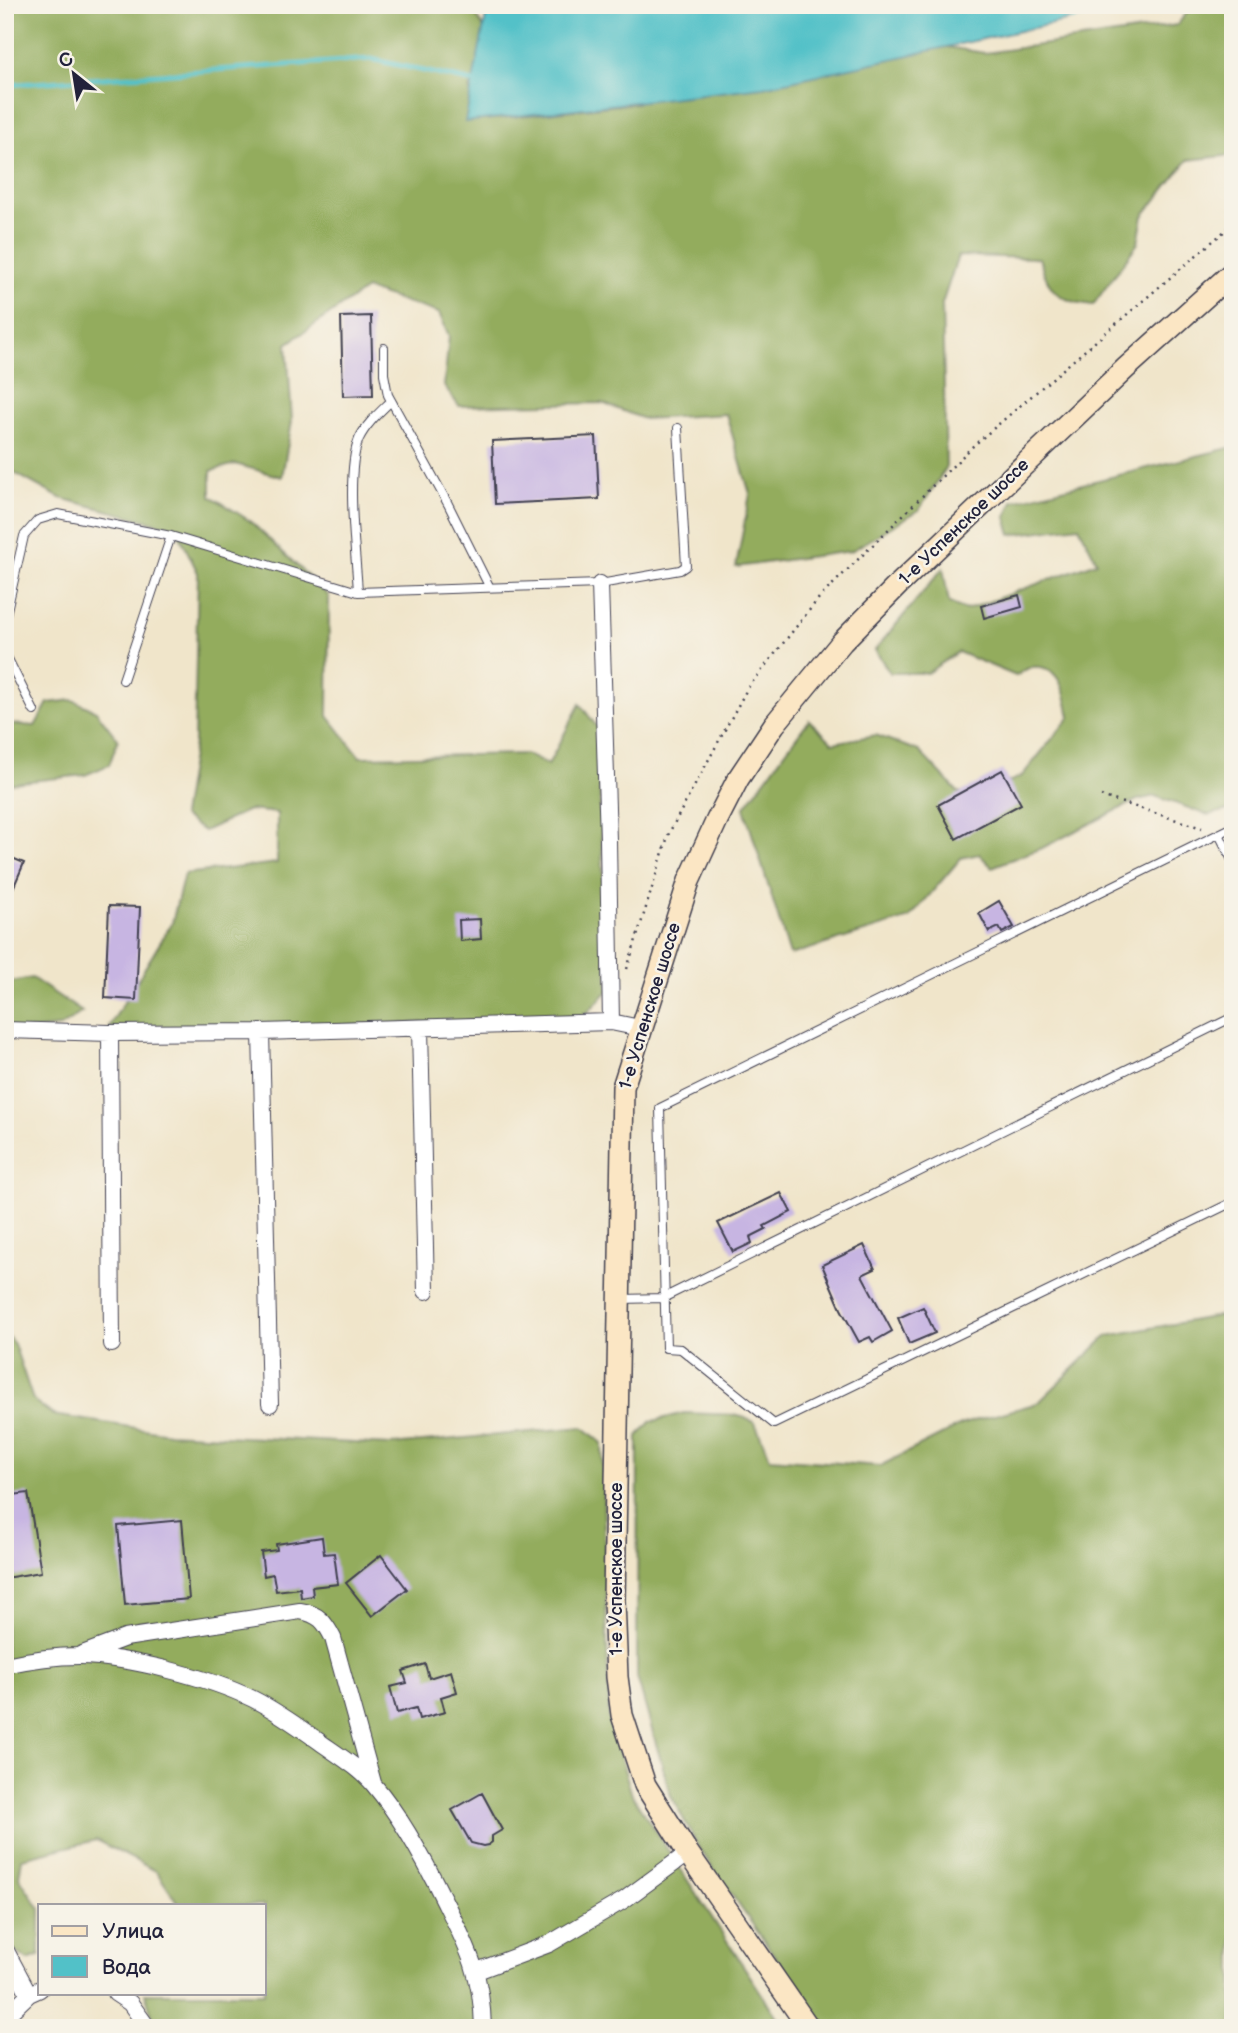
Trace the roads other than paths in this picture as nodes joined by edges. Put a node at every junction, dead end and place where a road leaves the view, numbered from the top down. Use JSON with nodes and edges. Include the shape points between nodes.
{"nodes":[{"id":1,"x":1232,"y":274,"type":"edge"},
{"id":2,"x":384,"y":348,"type":"dead end"},
{"id":3,"x":391,"y":401,"type":"junction"},
{"id":4,"x":678,"y":428,"type":"dead end"},
{"id":5,"x":171,"y":536,"type":"junction"},
{"id":6,"x":600,"y":584,"type":"junction"},
{"id":7,"x":489,"y":586,"type":"junction"},
{"id":8,"x":358,"y":592,"type":"junction"},
{"id":9,"x":5,"y":619,"type":"edge"},
{"id":10,"x":5,"y":648,"type":"edge"},
{"id":11,"x":123,"y":680,"type":"dead end"},
{"id":12,"x":34,"y":710,"type":"dead end"},
{"id":13,"x":1233,"y":827,"type":"edge"},
{"id":14,"x":1219,"y":834,"type":"junction"},
{"id":15,"x":1233,"y":862,"type":"edge"},
{"id":16,"x":1233,"y":1017,"type":"edge"},
{"id":17,"x":611,"y":1022,"type":"junction"},
{"id":18,"x":420,"y":1028,"type":"junction"},
{"id":19,"x":640,"y":1028,"type":"junction"},
{"id":20,"x":5,"y":1030,"type":"edge"},
{"id":21,"x":261,"y":1032,"type":"junction"},
{"id":22,"x":110,"y":1033,"type":"junction"},
{"id":23,"x":1233,"y":1202,"type":"edge"},
{"id":24,"x":426,"y":1291,"type":"dead end"},
{"id":25,"x":663,"y":1298,"type":"junction"},
{"id":26,"x":619,"y":1299,"type":"junction"},
{"id":27,"x":112,"y":1344,"type":"dead end"},
{"id":28,"x":270,"y":1404,"type":"dead end"},
{"id":29,"x":78,"y":1656,"type":"junction"},
{"id":30,"x":5,"y":1665,"type":"edge"},
{"id":31,"x":373,"y":1783,"type":"junction"},
{"id":32,"x":688,"y":1853,"type":"junction"},
{"id":33,"x":5,"y":1950,"type":"edge"},
{"id":34,"x":477,"y":1971,"type":"junction"},
{"id":35,"x":34,"y":1991,"type":"edge"},
{"id":36,"x":116,"y":1994,"type":"edge"},
{"id":37,"x":5,"y":2017,"type":"edge"},
{"id":38,"x":148,"y":2028,"type":"edge"},
{"id":39,"x":483,"y":2028,"type":"edge"},
{"id":40,"x":809,"y":2028,"type":"edge"}],
"edges":[{"from":1,"to":19,"type":"main road","name":"1-е Успенское шоссе","via":[[899,584],[842,642],[774,725],[738,779],[689,881]]},
{"from":2,"to":3,"type":"lane"},
{"from":3,"to":7,"type":"lane"},
{"from":3,"to":8,"type":"lane","via":[[360,438],[353,464]]},
{"from":4,"to":6,"type":"lane","via":[[686,566]]},
{"from":5,"to":8,"type":"lane"},
{"from":5,"to":9,"type":"lane","via":[[58,514],[38,520],[24,536]]},
{"from":5,"to":11,"type":"lane"},
{"from":6,"to":7,"type":"lane"},
{"from":6,"to":17,"type":"street"},
{"from":7,"to":8,"type":"lane"},
{"from":10,"to":12,"type":"lane"},
{"from":13,"to":14,"type":"lane"},
{"from":14,"to":15,"type":"lane"},
{"from":14,"to":25,"type":"lane","via":[[660,1108]]},
{"from":16,"to":25,"type":"lane"},
{"from":17,"to":18,"type":"street"},
{"from":17,"to":19,"type":"street"},
{"from":18,"to":21,"type":"street"},
{"from":18,"to":24,"type":"street"},
{"from":19,"to":26,"type":"main road","name":"1-е Успенское шоссе","via":[[623,1087]]},
{"from":20,"to":22,"type":"street"},
{"from":21,"to":22,"type":"street"},
{"from":21,"to":28,"type":"street"},
{"from":22,"to":27,"type":"street"},
{"from":23,"to":25,"type":"lane","via":[[775,1424],[681,1349],[666,1349]]},
{"from":25,"to":26,"type":"lane"},
{"from":26,"to":32,"type":"main road","name":"1-е Успенское шоссе","via":[[617,1677],[622,1715],[645,1785]]},
{"from":29,"to":30,"type":"street"},
{"from":29,"to":31,"type":"street","via":[[164,1669],[253,1699],[305,1731]]},
{"from":29,"to":31,"type":"street","via":[[125,1638],[300,1611],[313,1613],[333,1638]]},
{"from":31,"to":34,"type":"street","via":[[435,1880]]},
{"from":32,"to":34,"type":"street","via":[[624,1900],[549,1944]]},
{"from":32,"to":40,"type":"main road","name":"1-е Успенское шоссе"},
{"from":33,"to":35,"type":"street"},
{"from":34,"to":39,"type":"street"},
{"from":35,"to":37,"type":"street"},
{"from":36,"to":38,"type":"street","via":[[130,2003]]}]}
